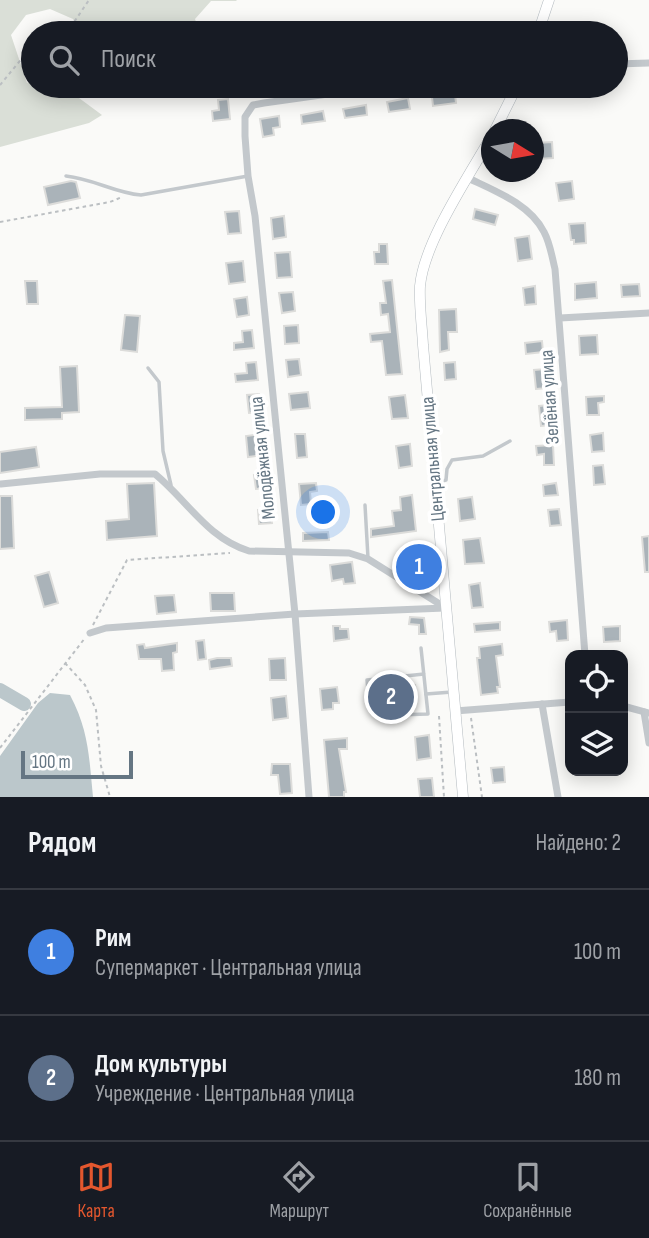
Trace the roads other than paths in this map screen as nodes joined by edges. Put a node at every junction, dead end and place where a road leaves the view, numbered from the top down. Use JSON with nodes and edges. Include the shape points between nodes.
{"nodes":[{"id":1,"x":549,"y":0,"type":"edge"},
{"id":2,"x":542,"y":21,"type":"edge"},
{"id":3,"x":628,"y":64,"type":"edge"},
{"id":4,"x":649,"y":64,"type":"edge"},
{"id":5,"x":300,"y":98,"type":"edge"},
{"id":6,"x":511,"y":98,"type":"edge"},
{"id":7,"x":500,"y":119,"type":"edge"},
{"id":8,"x":481,"y":155,"type":"edge"},
{"id":9,"x":66,"y":176,"type":"dead end"},
{"id":10,"x":247,"y":176,"type":"junction"},
{"id":11,"x":468,"y":177,"type":"junction"},
{"id":12,"x":649,"y":313,"type":"edge"},
{"id":13,"x":559,"y":318,"type":"junction"},
{"id":14,"x":148,"y":368,"type":"dead end"},
{"id":15,"x":510,"y":441,"type":"dead end"},
{"id":16,"x":437,"y":482,"type":"dead end"},
{"id":17,"x":1,"y":484,"type":"edge"},
{"id":18,"x":171,"y":487,"type":"junction"},
{"id":19,"x":365,"y":505,"type":"dead end"},
{"id":20,"x":288,"y":553,"type":"junction"},
{"id":21,"x":368,"y":559,"type":"junction"},
{"id":22,"x":446,"y":608,"type":"junction"},
{"id":23,"x":295,"y":614,"type":"junction"},
{"id":24,"x":90,"y":633,"type":"road end"},
{"id":25,"x":421,"y":648,"type":"dead end"},
{"id":26,"x":585,"y":650,"type":"edge"},
{"id":27,"x":424,"y":674,"type":"junction"},
{"id":28,"x":453,"y":692,"type":"junction"},
{"id":29,"x":426,"y":694,"type":"junction"},
{"id":30,"x":565,"y":702,"type":"edge"},
{"id":31,"x":542,"y":704,"type":"junction"},
{"id":32,"x":628,"y":707,"type":"edge"},
{"id":33,"x":455,"y":711,"type":"junction"},
{"id":34,"x":646,"y":712,"type":"edge"},
{"id":35,"x":649,"y":743,"type":"edge"},
{"id":36,"x":309,"y":797,"type":"edge"},
{"id":37,"x":463,"y":797,"type":"edge"},
{"id":38,"x":558,"y":797,"type":"edge"}],
"edges":[{"from":1,"to":2,"type":"street"},
{"from":3,"to":4,"type":"street"},
{"from":5,"to":10,"type":"street","name":"Молодёжная улица","via":[[253,106],[245,117]]},
{"from":6,"to":7,"type":"street"},
{"from":8,"to":11,"type":"street","name":"Центральная улица"},
{"from":9,"to":10,"type":"lane","via":[[141,195]]},
{"from":10,"to":20,"type":"street","name":"Молодёжная улица","via":[[255,216]]},
{"from":11,"to":13,"type":"street","name":"Зелёная улица","via":[[514,201],[544,231],[555,269]]},
{"from":11,"to":22,"type":"street","name":"Центральная улица","via":[[432,243],[420,287]]},
{"from":12,"to":13,"type":"street"},
{"from":13,"to":26,"type":"street","name":"Зелёная улица"},
{"from":14,"to":18,"type":"lane","via":[[159,382],[163,451]]},
{"from":15,"to":16,"type":"lane","via":[[483,456],[452,460],[446,480]]},
{"from":17,"to":18,"type":"street","via":[[100,474],[155,474]]},
{"from":18,"to":20,"type":"street","via":[[223,540],[249,551]]},
{"from":19,"to":21,"type":"lane"},
{"from":20,"to":21,"type":"street","via":[[349,553]]},
{"from":20,"to":23,"type":"street","name":"Молодёжная улица"},
{"from":21,"to":22,"type":"street"},
{"from":22,"to":23,"type":"street"},
{"from":22,"to":28,"type":"street","name":"Центральная улица"},
{"from":23,"to":24,"type":"street","via":[[106,628]]},
{"from":23,"to":36,"type":"street","name":"Молодёжная улица"},
{"from":25,"to":27,"type":"lane"},
{"from":27,"to":29,"type":"lane"},
{"from":27,"to":29,"type":"lane","via":[[367,680],[370,710],[428,714]]},
{"from":28,"to":29,"type":"lane"},
{"from":28,"to":33,"type":"street","name":"Центральная улица"},
{"from":30,"to":31,"type":"street"},
{"from":31,"to":33,"type":"street"},
{"from":31,"to":38,"type":"street"},
{"from":32,"to":34,"type":"street"},
{"from":33,"to":37,"type":"street","name":"Центральная улица"},
{"from":34,"to":35,"type":"street"}]}
